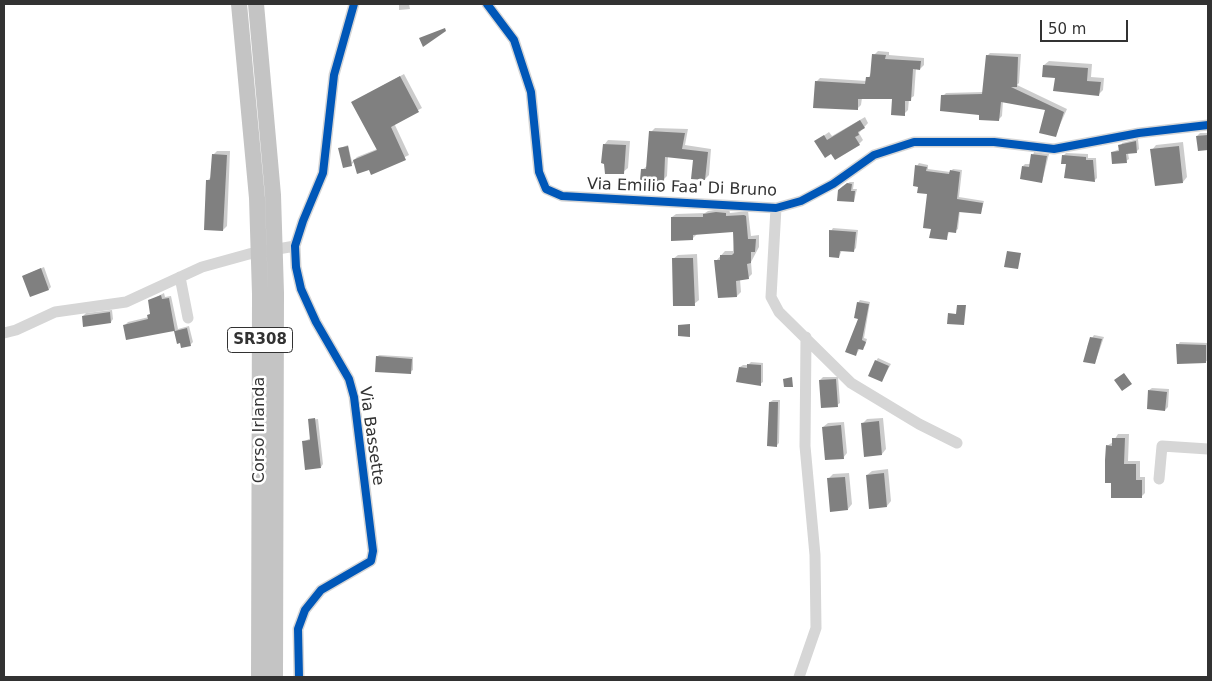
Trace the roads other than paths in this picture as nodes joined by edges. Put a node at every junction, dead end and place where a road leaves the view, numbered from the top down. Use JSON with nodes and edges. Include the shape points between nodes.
{"nodes":[{"id":1,"x":239,"y":4,"type":"edge"},
{"id":2,"x":256,"y":4,"type":"edge"},
{"id":3,"x":354,"y":4,"type":"edge"},
{"id":4,"x":487,"y":4,"type":"edge"},
{"id":5,"x":1208,"y":113,"type":"edge"},
{"id":6,"x":1208,"y":125,"type":"edge"},
{"id":7,"x":776,"y":208,"type":"junction"},
{"id":8,"x":295,"y":246,"type":"junction"},
{"id":9,"x":180,"y":277,"type":"junction"},
{"id":10,"x":188,"y":318,"type":"dead end"},
{"id":11,"x":4,"y":333,"type":"edge"},
{"id":12,"x":806,"y":337,"type":"junction"},
{"id":13,"x":958,"y":444,"type":"dead end"},
{"id":14,"x":1208,"y":449,"type":"edge"},
{"id":15,"x":1160,"y":479,"type":"dead end"},
{"id":16,"x":259,"y":677,"type":"edge"},
{"id":17,"x":275,"y":677,"type":"edge"},
{"id":18,"x":299,"y":677,"type":"edge"},
{"id":19,"x":799,"y":677,"type":"edge"}],
"edges":[{"from":1,"to":16,"type":"highway","name":"Corso Irlanda","number":"SR308","bridge":true,"via":[[257,198],[260,294]]},
{"from":2,"to":17,"type":"highway","name":"Corso Irlanda","number":"SR308","bridge":true,"via":[[273,196],[276,284]]},
{"from":3,"to":8,"type":"street","name":"Via Bassette","via":[[334,75],[323,173]]},
{"from":4,"to":7,"type":"street","name":"Via Emilio Faa' Di Bruno","via":[[514,40],[531,92],[539,172],[546,189],[562,196]]},
{"from":5,"to":6,"type":"street","name":"Via Emilio Faa' Di Bruno"},
{"from":6,"to":7,"type":"street","name":"Via Emilio Faa' Di Bruno","via":[[1054,148],[994,142],[914,142],[874,155],[833,184],[801,201]]},
{"from":7,"to":12,"type":"street","name":"Via Emilio Faa' Di Bruno","via":[[771,297],[779,312]]},
{"from":8,"to":9,"type":"street","via":[[249,254],[202,267]]},
{"from":8,"to":18,"type":"street","name":"Via Bassette","via":[[302,289],[316,322],[349,379],[354,397],[373,551],[371,562],[321,590],[306,610],[298,629]]},
{"from":9,"to":10,"type":"street"},
{"from":9,"to":11,"type":"street","via":[[126,302],[55,312]]},
{"from":12,"to":13,"type":"street","name":"Via Emilio Faa' Di Bruno","via":[[851,383]]},
{"from":12,"to":19,"type":"street","via":[[804,446],[815,555],[816,628]]},
{"from":14,"to":15,"type":"street","via":[[1162,446]]}]}
